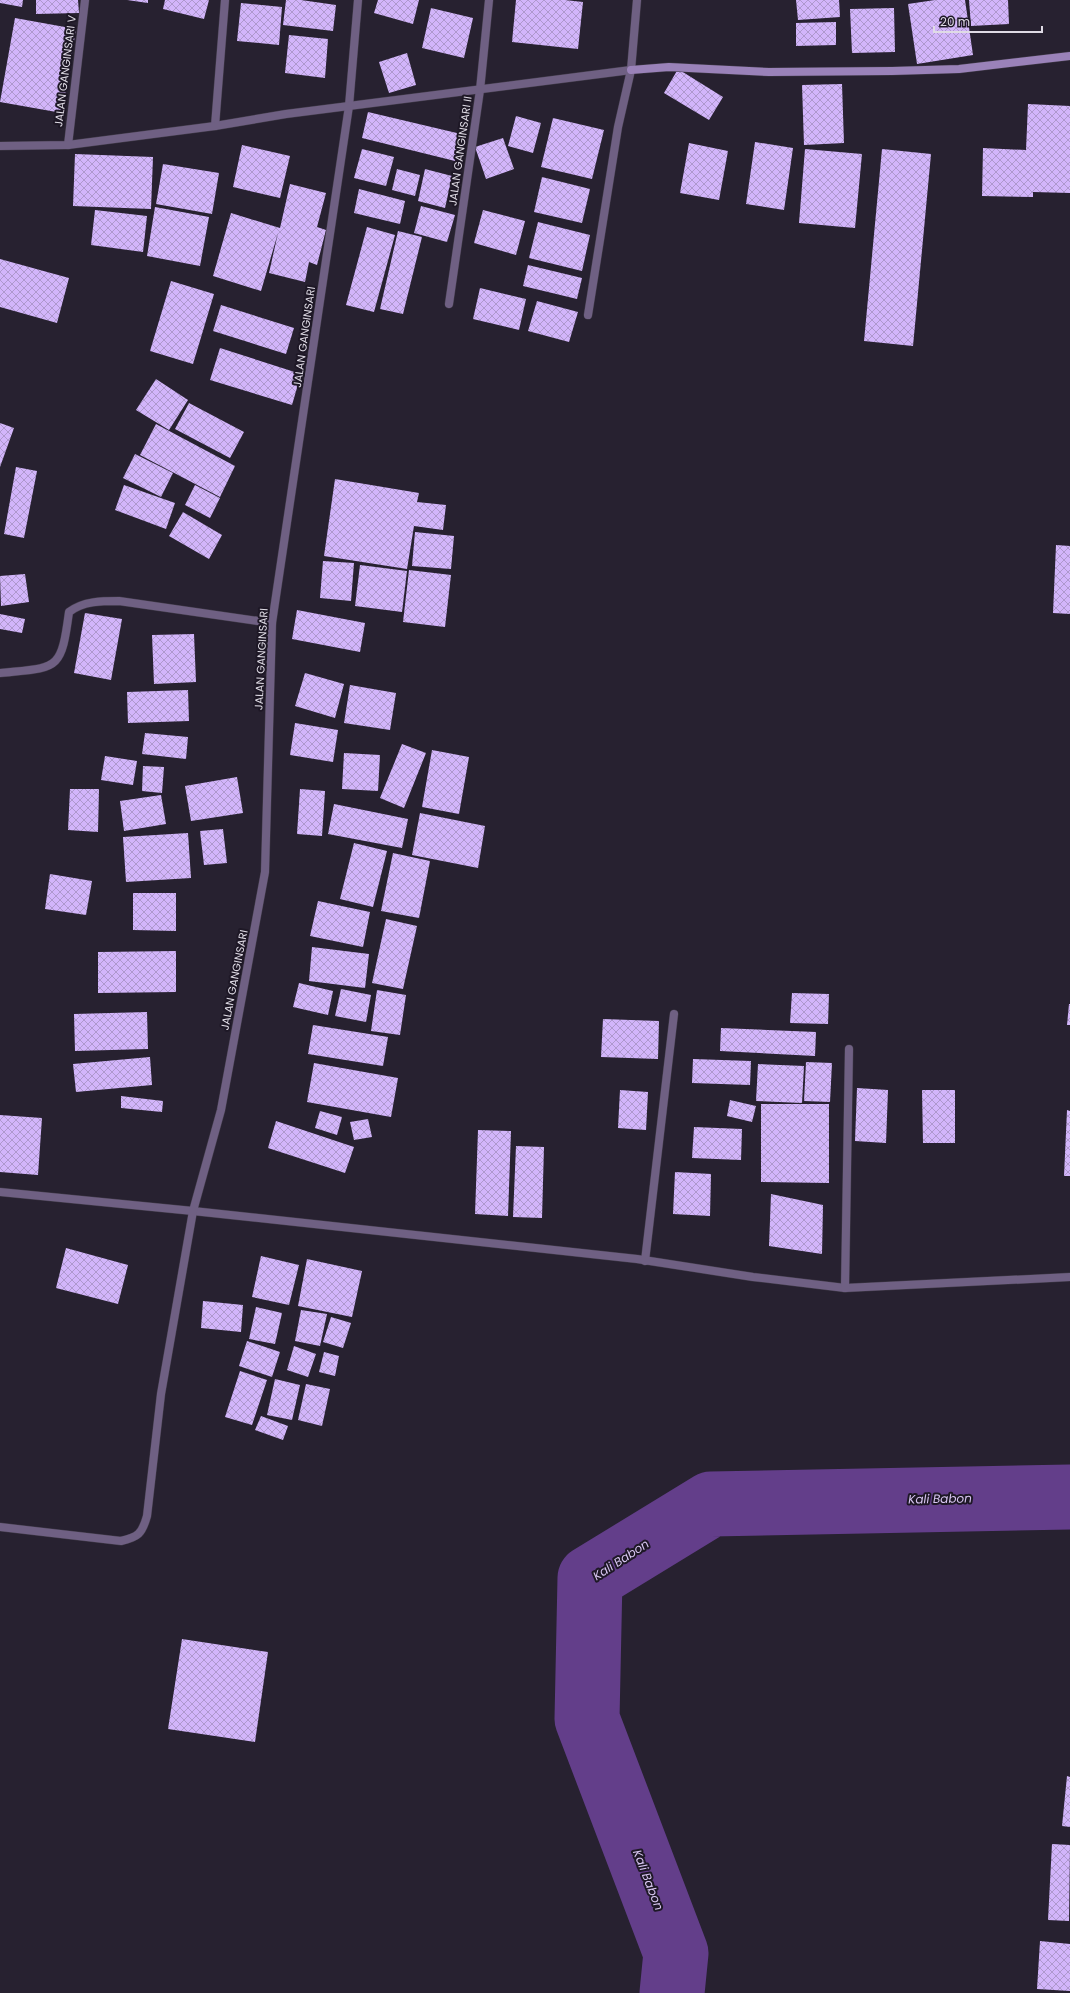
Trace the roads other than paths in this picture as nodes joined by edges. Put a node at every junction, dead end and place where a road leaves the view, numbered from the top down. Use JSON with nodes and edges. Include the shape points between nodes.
{"nodes":[{"id":1,"x":85,"y":0,"type":"edge"},
{"id":2,"x":225,"y":0,"type":"edge"},
{"id":3,"x":358,"y":0,"type":"edge"},
{"id":4,"x":489,"y":0,"type":"edge"},
{"id":5,"x":636,"y":0,"type":"edge"},
{"id":6,"x":1070,"y":56,"type":"edge"},
{"id":7,"x":631,"y":70,"type":"junction"},
{"id":8,"x":480,"y":90,"type":"junction"},
{"id":9,"x":349,"y":106,"type":"junction"},
{"id":10,"x":215,"y":126,"type":"junction"},
{"id":11,"x":68,"y":145,"type":"junction"},
{"id":12,"x":0,"y":146,"type":"edge"},
{"id":13,"x":450,"y":304,"type":"dead end"},
{"id":14,"x":588,"y":315,"type":"dead end"},
{"id":15,"x":272,"y":623,"type":"junction"},
{"id":16,"x":0,"y":674,"type":"edge"},
{"id":17,"x":674,"y":1014,"type":"dead end"},
{"id":18,"x":848,"y":1049,"type":"dead end"},
{"id":19,"x":0,"y":1192,"type":"edge"},
{"id":20,"x":193,"y":1211,"type":"junction"},
{"id":21,"x":645,"y":1261,"type":"junction"},
{"id":22,"x":1070,"y":1277,"type":"edge"},
{"id":23,"x":845,"y":1288,"type":"junction"},
{"id":24,"x":0,"y":1527,"type":"edge"}],
"edges":[{"from":1,"to":11,"type":"street","name":"JALAN GANGINSARI V"},
{"from":2,"to":10,"type":"street"},
{"from":3,"to":9,"type":"street","name":"JALAN GANGINSARI"},
{"from":4,"to":8,"type":"street","name":"JALAN GANGINSARI II"},
{"from":5,"to":7,"type":"street"},
{"from":6,"to":7,"type":"main road","via":[[959,69],[769,72],[669,67]]},
{"from":7,"to":8,"type":"street"},
{"from":7,"to":14,"type":"street","via":[[618,127]]},
{"from":8,"to":9,"type":"street"},
{"from":8,"to":13,"type":"street","name":"JALAN GANGINSARI II"},
{"from":9,"to":10,"type":"street"},
{"from":9,"to":15,"type":"street","name":"JALAN GANGINSARI"},
{"from":10,"to":11,"type":"street"},
{"from":11,"to":12,"type":"street"},
{"from":15,"to":16,"type":"street","via":[[119,601],[97,602],[75,607],[69,612],[65,644],[57,660],[45,669]]},
{"from":15,"to":20,"type":"street","name":"JALAN GANGINSARI","via":[[265,872],[221,1110]]},
{"from":17,"to":21,"type":"street"},
{"from":18,"to":23,"type":"street"},
{"from":19,"to":20,"type":"street"},
{"from":20,"to":21,"type":"street"},
{"from":20,"to":24,"type":"street","name":"JALAN GANGINSARI","via":[[161,1394],[147,1516],[143,1530],[133,1538],[120,1541]]},
{"from":21,"to":23,"type":"street"},
{"from":22,"to":23,"type":"street"}]}
